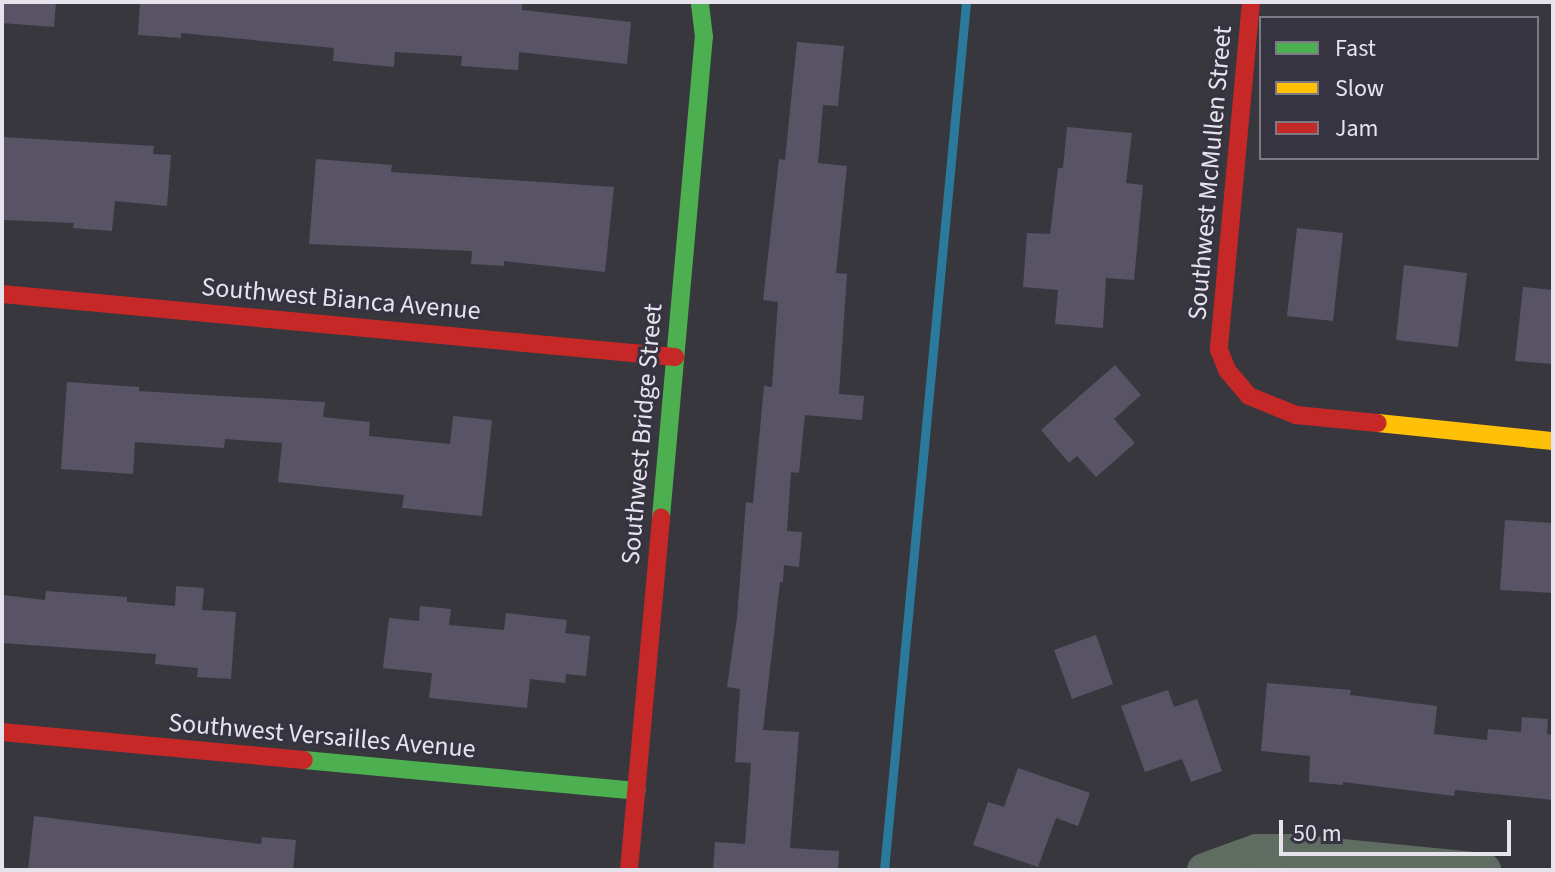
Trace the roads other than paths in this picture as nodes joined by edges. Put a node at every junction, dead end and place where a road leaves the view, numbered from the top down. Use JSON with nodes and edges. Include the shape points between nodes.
{"nodes":[{"id":1,"x":700,"y":2,"type":"edge"},
{"id":2,"x":1251,"y":2,"type":"edge"},
{"id":3,"x":2,"y":294,"type":"edge"},
{"id":4,"x":675,"y":357,"type":"junction"},
{"id":5,"x":1553,"y":441,"type":"edge"},
{"id":6,"x":2,"y":732,"type":"edge"},
{"id":7,"x":637,"y":791,"type":"junction"},
{"id":8,"x":629,"y":870,"type":"edge"},
{"id":9,"x":1204,"y":870,"type":"edge"},
{"id":10,"x":1484,"y":870,"type":"edge"}],
"edges":[{"from":1,"to":4,"type":"street","name":"Southwest Bridge Street","via":[[704,37]]},
{"from":2,"to":5,"type":"street","name":"Southwest McMullen Street","via":[[1219,350],[1227,370],[1249,396],[1296,415]]},
{"from":3,"to":4,"type":"street","name":"Southwest Bianca Avenue"},
{"from":4,"to":7,"type":"street","name":"Southwest Bridge Street"},
{"from":6,"to":7,"type":"street","name":"Southwest Versailles Avenue"},
{"from":7,"to":8,"type":"street","name":"Southwest Bridge Street"},
{"from":9,"to":10,"type":"street","via":[[1257,851],[1291,851]]}]}
